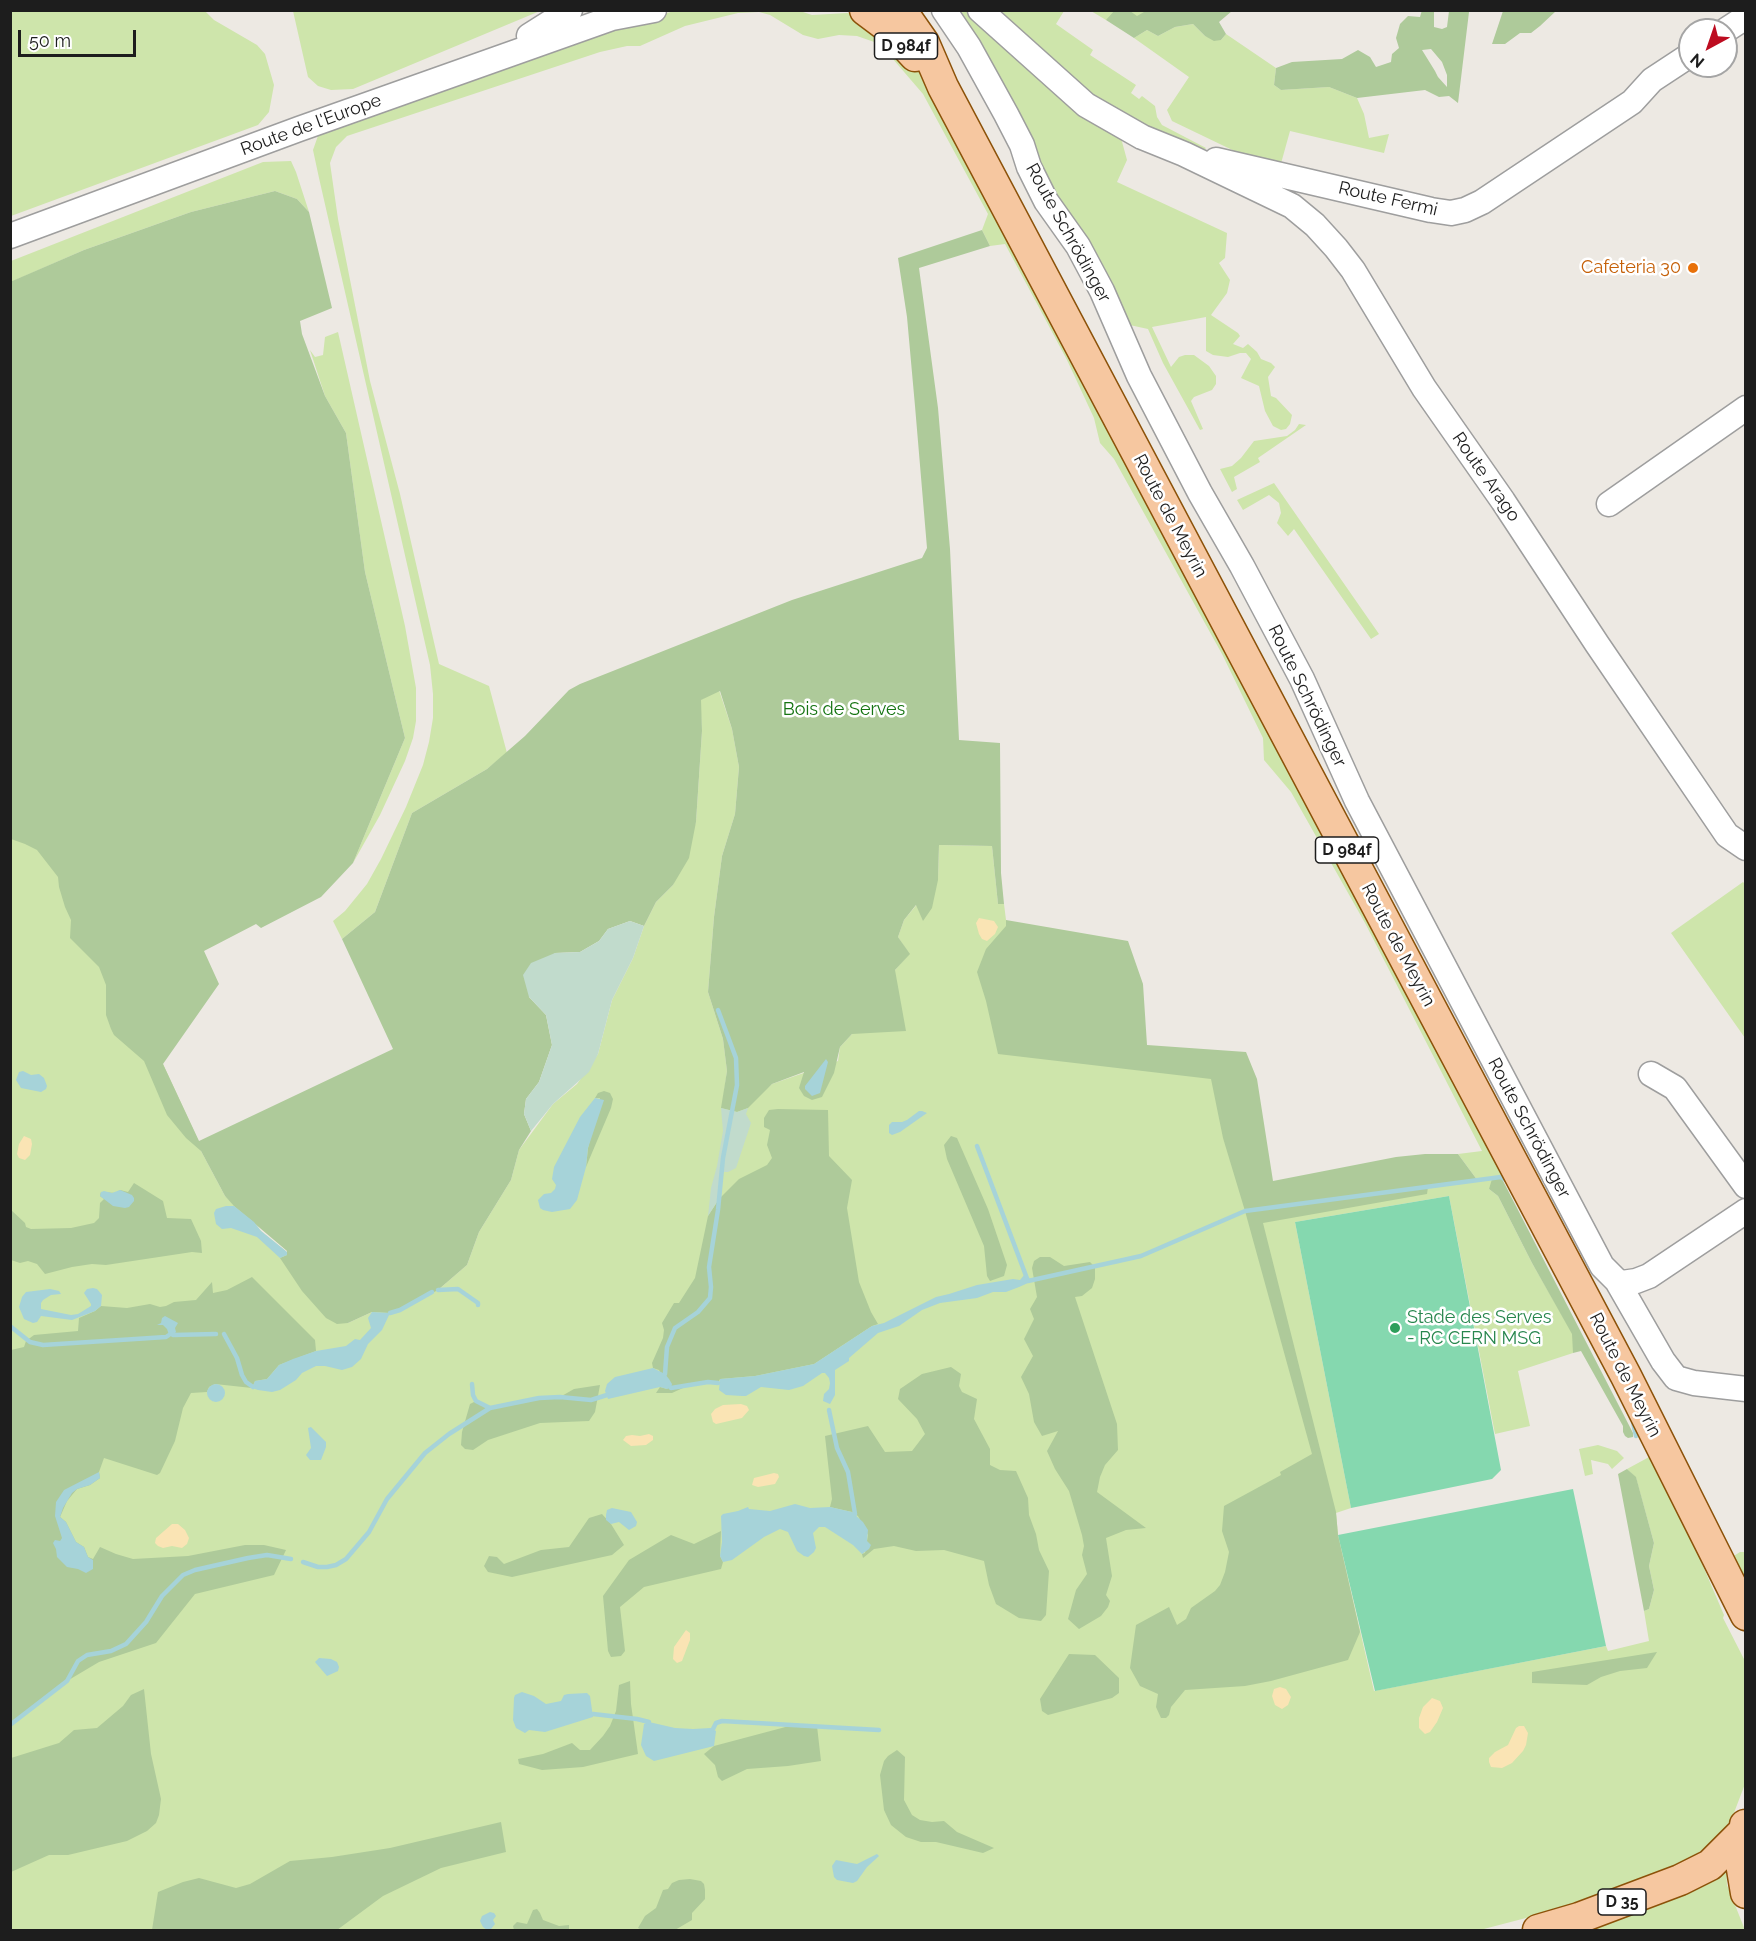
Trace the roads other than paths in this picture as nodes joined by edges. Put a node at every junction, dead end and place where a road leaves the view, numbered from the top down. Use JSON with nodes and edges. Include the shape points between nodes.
{"nodes":[{"id":1,"x":570,"y":10,"type":"edge"},
{"id":2,"x":654,"y":10,"type":"edge"},
{"id":3,"x":865,"y":10,"type":"edge"},
{"id":4,"x":901,"y":10,"type":"edge"},
{"id":5,"x":944,"y":10,"type":"edge"},
{"id":6,"x":980,"y":10,"type":"edge"},
{"id":7,"x":616,"y":13,"type":"edge"},
{"id":8,"x":1678,"y":63,"type":"edge"},
{"id":9,"x":471,"y":69,"type":"junction"},
{"id":10,"x":943,"y":87,"type":"junction"},
{"id":11,"x":1184,"y":154,"type":"junction"},
{"id":12,"x":10,"y":236,"type":"edge"},
{"id":13,"x":1746,"y":408,"type":"edge"},
{"id":14,"x":1609,"y":504,"type":"dead end"},
{"id":15,"x":1746,"y":848,"type":"edge"},
{"id":16,"x":1651,"y":1074,"type":"dead end"},
{"id":17,"x":1746,"y":1186,"type":"edge"},
{"id":18,"x":1746,"y":1211,"type":"edge"},
{"id":19,"x":1617,"y":1281,"type":"junction"},
{"id":20,"x":1746,"y":1389,"type":"edge"},
{"id":21,"x":1746,"y":1615,"type":"edge"},
{"id":22,"x":1744,"y":1828,"type":"edge"},
{"id":23,"x":1746,"y":1893,"type":"edge"},
{"id":24,"x":1538,"y":1930,"type":"edge"}],
"edges":[{"from":1,"to":9,"type":"street"},
{"from":2,"to":7,"type":"street","name":"Route de l'Europe"},
{"from":3,"to":10,"type":"main road","name":"Route de Meyrin","number":"D 984f","via":[[889,28]]},
{"from":4,"to":10,"type":"main road","name":"Route de Meyrin","number":"D 984f","via":[[924,43]]},
{"from":5,"to":19,"type":"street","name":"Route Schrödinger","via":[[1006,114],[1046,201],[1078,246],[1102,291],[1139,376],[1302,679],[1357,801],[1602,1266]]},
{"from":6,"to":11,"type":"street","via":[[1086,105],[1142,137]]},
{"from":7,"to":9,"type":"street","name":"Route de l'Europe"},
{"from":8,"to":11,"type":"street","name":"Route Fermi","via":[[1652,80],[1632,102],[1490,197],[1451,213]]},
{"from":9,"to":12,"type":"street","name":"Route de l'Europe"},
{"from":10,"to":21,"type":"main road","name":"Route de Meyrin","number":"D 984f","via":[[1626,1376]]},
{"from":11,"to":15,"type":"street","name":"Route Arago","via":[[1292,206],[1336,248],[1424,388],[1727,835]]},
{"from":13,"to":14,"type":"street"},
{"from":16,"to":17,"type":"street","via":[[1675,1088]]},
{"from":18,"to":19,"type":"street","via":[[1649,1276]]},
{"from":19,"to":20,"type":"street","name":"Route Schrödinger","via":[[1676,1378]]},
{"from":22,"to":23,"type":"main road","via":[[1741,1863]]},
{"from":22,"to":24,"type":"main road","number":"D 35","via":[[1710,1865],[1680,1880]]}]}
